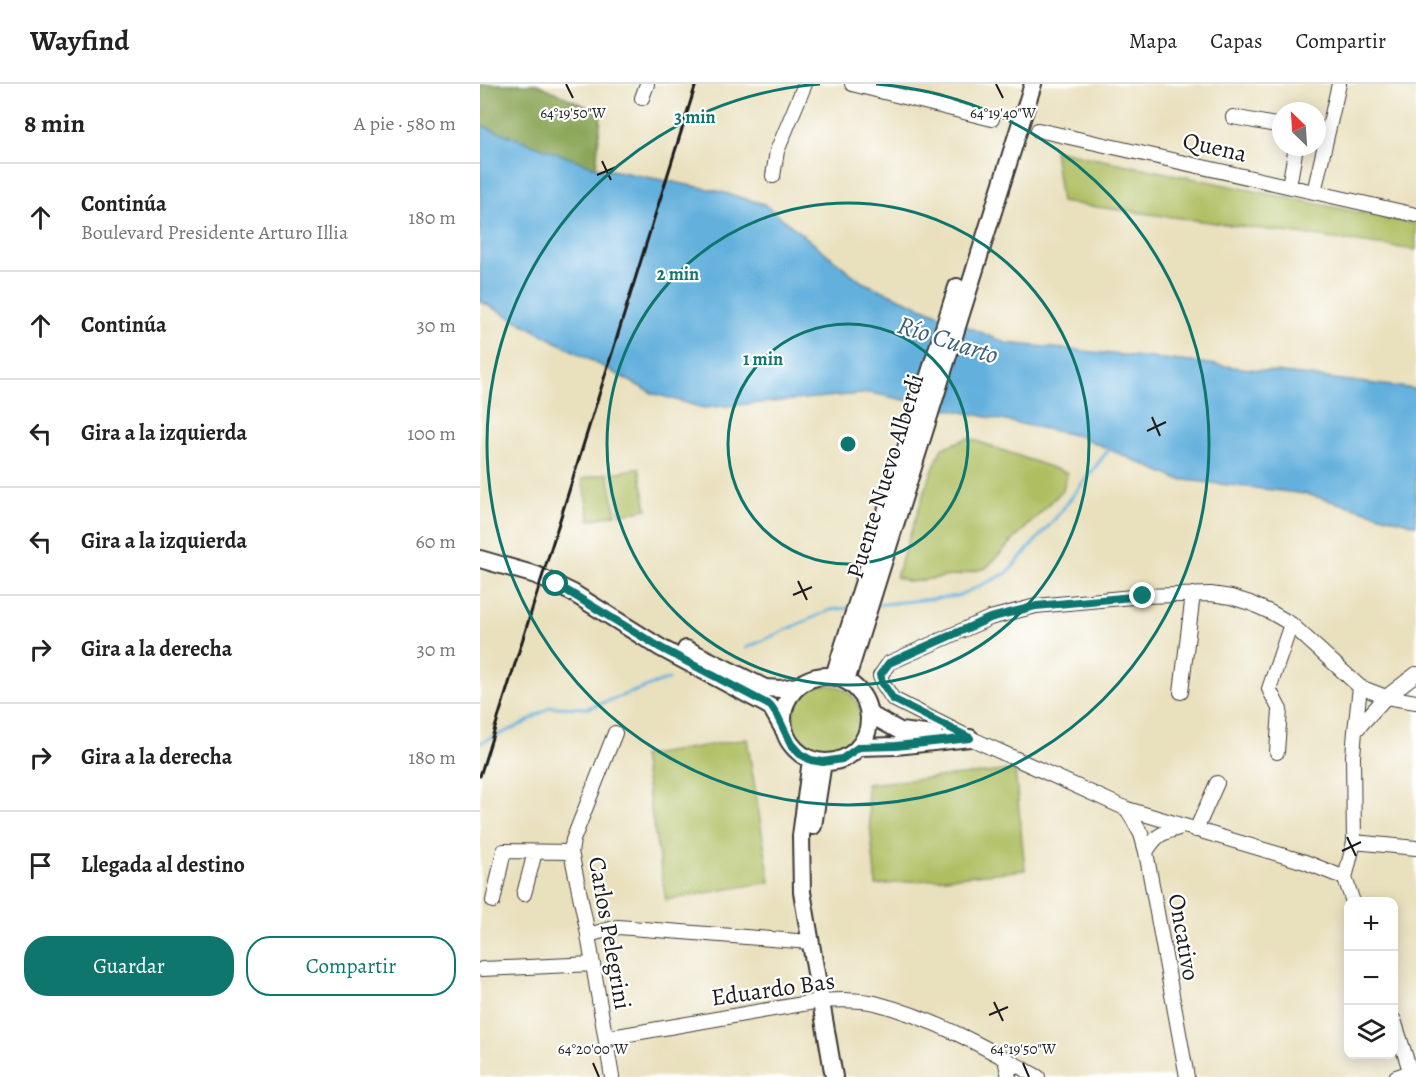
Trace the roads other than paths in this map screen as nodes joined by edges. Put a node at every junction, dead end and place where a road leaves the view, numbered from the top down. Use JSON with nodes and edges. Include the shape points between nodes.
{"nodes":[{"id":1,"x":647,"y":84,"type":"edge"},
{"id":2,"x":805,"y":84,"type":"edge"},
{"id":3,"x":852,"y":84,"type":"edge"},
{"id":4,"x":1023,"y":84,"type":"edge"},
{"id":5,"x":1033,"y":84,"type":"edge"},
{"id":6,"x":1339,"y":84,"type":"edge"},
{"id":7,"x":908,"y":91,"type":"edge"},
{"id":8,"x":642,"y":98,"type":"dead end"},
{"id":9,"x":1233,"y":117,"type":"dead end"},
{"id":10,"x":992,"y":119,"type":"dead end"},
{"id":11,"x":1272,"y":124,"type":"edge"},
{"id":12,"x":1038,"y":130,"type":"dead end"},
{"id":13,"x":1294,"y":156,"type":"edge"},
{"id":14,"x":773,"y":176,"type":"dead end"},
{"id":15,"x":996,"y":182,"type":"junction"},
{"id":16,"x":1289,"y":186,"type":"junction"},
{"id":17,"x":1314,"y":192,"type":"junction"},
{"id":18,"x":1416,"y":215,"type":"edge"},
{"id":19,"x":480,"y":551,"type":"edge"},
{"id":20,"x":480,"y":559,"type":"edge"},
{"id":21,"x":1193,"y":594,"type":"junction"},
{"id":22,"x":1291,"y":624,"type":"junction"},
{"id":23,"x":1416,"y":674,"type":"edge"},
{"id":24,"x":840,"y":679,"type":"junction"},
{"id":25,"x":798,"y":686,"type":"junction"},
{"id":26,"x":1360,"y":687,"type":"junction"},
{"id":27,"x":1181,"y":692,"type":"dead end"},
{"id":28,"x":1386,"y":697,"type":"junction"},
{"id":29,"x":1416,"y":702,"type":"edge"},
{"id":30,"x":869,"y":714,"type":"junction"},
{"id":31,"x":1355,"y":731,"type":"junction"},
{"id":32,"x":785,"y":732,"type":"junction"},
{"id":33,"x":615,"y":733,"type":"dead end"},
{"id":34,"x":970,"y":738,"type":"junction"},
{"id":35,"x":859,"y":747,"type":"junction"},
{"id":36,"x":1277,"y":752,"type":"dead end"},
{"id":37,"x":817,"y":761,"type":"junction"},
{"id":38,"x":1217,"y":783,"type":"dead end"},
{"id":39,"x":1127,"y":809,"type":"junction"},
{"id":40,"x":1179,"y":828,"type":"dead end"},
{"id":41,"x":1196,"y":830,"type":"junction"},
{"id":42,"x":1354,"y":842,"type":"junction"},
{"id":43,"x":1416,"y":848,"type":"edge"},
{"id":44,"x":535,"y":852,"type":"junction"},
{"id":45,"x":571,"y":852,"type":"junction"},
{"id":46,"x":1146,"y":852,"type":"junction"},
{"id":47,"x":1345,"y":878,"type":"junction"},
{"id":48,"x":524,"y":894,"type":"dead end"},
{"id":49,"x":1351,"y":897,"type":"edge"},
{"id":50,"x":493,"y":901,"type":"dead end"},
{"id":51,"x":588,"y":935,"type":"junction"},
{"id":52,"x":810,"y":942,"type":"junction"},
{"id":53,"x":593,"y":964,"type":"junction"},
{"id":54,"x":483,"y":969,"type":"dead end"},
{"id":55,"x":820,"y":1000,"type":"junction"},
{"id":56,"x":1398,"y":1031,"type":"edge"},
{"id":57,"x":606,"y":1038,"type":"junction"},
{"id":58,"x":1005,"y":1059,"type":"junction"},
{"id":59,"x":1413,"y":1072,"type":"edge"},
{"id":60,"x":612,"y":1077,"type":"edge"},
{"id":61,"x":834,"y":1077,"type":"edge"},
{"id":62,"x":1009,"y":1077,"type":"edge"},
{"id":63,"x":1038,"y":1077,"type":"edge"},
{"id":64,"x":1187,"y":1077,"type":"edge"},
{"id":65,"x":1396,"y":1077,"type":"edge"}],
"edges":[{"from":1,"to":8,"type":"street"},
{"from":2,"to":14,"type":"street","via":[[777,151]]},
{"from":3,"to":7,"type":"street"},
{"from":4,"to":15,"type":"main road"},
{"from":5,"to":15,"type":"main road"},
{"from":6,"to":17,"type":"street"},
{"from":7,"to":10,"type":"street"},
{"from":9,"to":11,"type":"street"},
{"from":12,"to":16,"type":"street","name":"Quena"},
{"from":13,"to":16,"type":"street"},
{"from":15,"to":24,"type":"main road","name":"Puente Nuevo Alberdi"},
{"from":16,"to":17,"type":"street","name":"Quena"},
{"from":17,"to":18,"type":"street","name":"Quena"},
{"from":19,"to":25,"type":"main road","via":[[573,583],[663,638],[765,688]]},
{"from":20,"to":32,"type":"main road","via":[[537,575],[573,593],[661,648],[771,706]]},
{"from":21,"to":22,"type":"street","via":[[1231,597]]},
{"from":21,"to":27,"type":"street"},
{"from":21,"to":34,"type":"street","via":[[1036,606],[990,618],[889,663],[880,675],[893,699]]},
{"from":22,"to":26,"type":"street"},
{"from":22,"to":36,"type":"street","via":[[1269,689],[1280,710]]},
{"from":23,"to":28,"type":"street"},
{"from":24,"to":25,"type":"main road","via":[[810,680]]},
{"from":24,"to":30,"type":"main road","via":[[857,689]]},
{"from":25,"to":32,"type":"main road","via":[[788,699],[783,716]]},
{"from":26,"to":28,"type":"street"},
{"from":26,"to":31,"type":"street"},
{"from":28,"to":29,"type":"street"},
{"from":28,"to":31,"type":"street"},
{"from":30,"to":34,"type":"main road","via":[[900,731]]},
{"from":30,"to":35,"type":"main road","via":[[869,726]]},
{"from":31,"to":42,"type":"street"},
{"from":32,"to":37,"type":"main road","via":[[800,754]]},
{"from":33,"to":45,"type":"street","name":"Carlos Pelegrini"},
{"from":34,"to":35,"type":"main road"},
{"from":34,"to":39,"type":"street"},
{"from":35,"to":37,"type":"main road","via":[[842,759]]},
{"from":37,"to":52,"type":"main road","via":[[806,785],[800,864]]},
{"from":37,"to":55,"type":"main road","via":[[810,867],[820,954]]},
{"from":38,"to":41,"type":"street"},
{"from":39,"to":41,"type":"street"},
{"from":39,"to":46,"type":"street","name":"Oncativo"},
{"from":40,"to":46,"type":"street","via":[[1163,832]]},
{"from":41,"to":47,"type":"street"},
{"from":42,"to":43,"type":"street"},
{"from":42,"to":47,"type":"street"},
{"from":44,"to":45,"type":"street"},
{"from":44,"to":48,"type":"street"},
{"from":44,"to":50,"type":"street","via":[[504,851]]},
{"from":45,"to":51,"type":"street","name":"Carlos Pelegrini"},
{"from":46,"to":64,"type":"street","name":"Oncativo"},
{"from":47,"to":49,"type":"street"},
{"from":51,"to":52,"type":"street","via":[[618,927]]},
{"from":51,"to":53,"type":"street","name":"Carlos Pelegrini"},
{"from":52,"to":55,"type":"main road"},
{"from":53,"to":54,"type":"street"},
{"from":53,"to":57,"type":"street","name":"Carlos Pelegrini"},
{"from":55,"to":57,"type":"street","name":"Eduardo Bas"},
{"from":55,"to":58,"type":"street","name":"Eduardo Bas","via":[[874,1003],[948,1029]]},
{"from":55,"to":61,"type":"main road"},
{"from":56,"to":59,"type":"street"},
{"from":57,"to":60,"type":"street","name":"Carlos Pelegrini"},
{"from":58,"to":62,"type":"street"},
{"from":58,"to":63,"type":"street","name":"Eduardo Bas"},
{"from":59,"to":65,"type":"street"}]}
